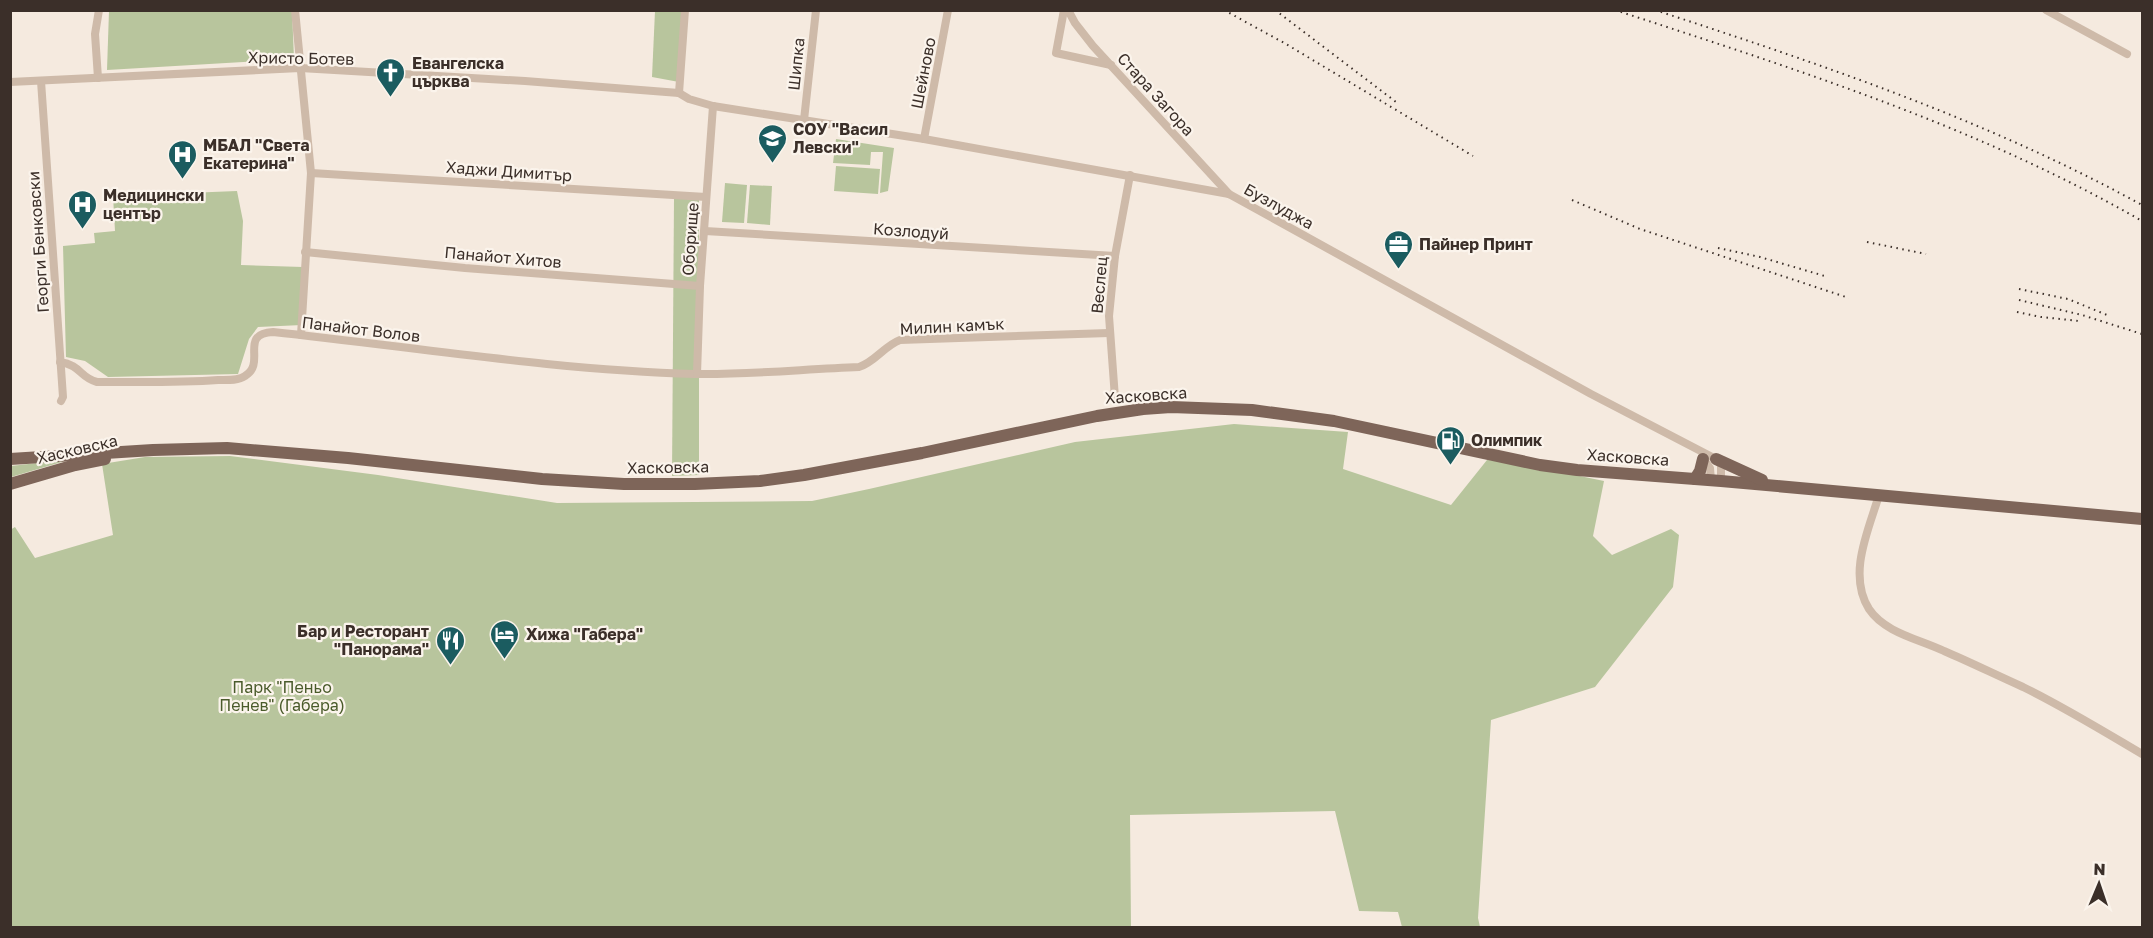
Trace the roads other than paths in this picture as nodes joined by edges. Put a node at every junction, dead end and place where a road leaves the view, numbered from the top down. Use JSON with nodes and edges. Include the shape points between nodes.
{"nodes":[{"id":1,"x":99,"y":10,"type":"edge"},
{"id":2,"x":295,"y":10,"type":"edge"},
{"id":3,"x":685,"y":10,"type":"edge"},
{"id":4,"x":816,"y":10,"type":"edge"},
{"id":5,"x":948,"y":10,"type":"edge"},
{"id":6,"x":1066,"y":10,"type":"edge"},
{"id":7,"x":2046,"y":10,"type":"edge"},
{"id":8,"x":2127,"y":54,"type":"dead end"},
{"id":9,"x":1111,"y":65,"type":"junction"},
{"id":10,"x":300,"y":68,"type":"junction"},
{"id":11,"x":98,"y":78,"type":"junction"},
{"id":12,"x":41,"y":81,"type":"junction"},
{"id":13,"x":10,"y":82,"type":"edge"},
{"id":14,"x":679,"y":93,"type":"junction"},
{"id":15,"x":713,"y":106,"type":"junction"},
{"id":16,"x":804,"y":120,"type":"junction"},
{"id":17,"x":924,"y":140,"type":"junction"},
{"id":18,"x":310,"y":173,"type":"junction"},
{"id":19,"x":1130,"y":175,"type":"junction"},
{"id":20,"x":1229,"y":194,"type":"junction"},
{"id":21,"x":706,"y":197,"type":"junction"},
{"id":22,"x":705,"y":231,"type":"junction"},
{"id":23,"x":305,"y":252,"type":"junction"},
{"id":24,"x":1115,"y":256,"type":"junction"},
{"id":25,"x":700,"y":286,"type":"junction"},
{"id":26,"x":1109,"y":333,"type":"junction"},
{"id":27,"x":301,"y":335,"type":"junction"},
{"id":28,"x":60,"y":362,"type":"junction"},
{"id":29,"x":697,"y":374,"type":"junction"},
{"id":30,"x":1115,"y":398,"type":"dead end"},
{"id":31,"x":61,"y":401,"type":"dead end"},
{"id":32,"x":153,"y":450,"type":"junction"},
{"id":33,"x":1705,"y":456,"type":"junction"},
{"id":34,"x":10,"y":459,"type":"edge"},
{"id":35,"x":1695,"y":479,"type":"junction"},
{"id":36,"x":1716,"y":481,"type":"junction"},
{"id":37,"x":10,"y":484,"type":"edge"},
{"id":38,"x":1786,"y":487,"type":"junction"},
{"id":39,"x":1879,"y":495,"type":"junction"},
{"id":40,"x":2142,"y":519,"type":"edge"},
{"id":41,"x":2142,"y":754,"type":"edge"}],
"edges":[{"from":1,"to":11,"type":"street","via":[[95,34]]},
{"from":2,"to":10,"type":"street"},
{"from":3,"to":14,"type":"street"},
{"from":4,"to":16,"type":"street","name":"Шипка"},
{"from":5,"to":17,"type":"street","name":"Шейново"},
{"from":6,"to":9,"type":"street","name":"Стара Загора"},
{"from":6,"to":9,"type":"street","via":[[1056,53]]},
{"from":7,"to":8,"type":"street"},
{"from":9,"to":20,"type":"street","name":"Стара Загора"},
{"from":10,"to":11,"type":"street","name":"Христо Ботев"},
{"from":10,"to":14,"type":"street","name":"Христо Ботев"},
{"from":10,"to":18,"type":"street"},
{"from":11,"to":12,"type":"street","name":"Христо Ботев"},
{"from":12,"to":13,"type":"street","name":"Христо Ботев"},
{"from":12,"to":28,"type":"street","name":"Георги Бенковски"},
{"from":14,"to":15,"type":"street","name":"Христо Ботев"},
{"from":15,"to":16,"type":"street","name":"Христо Ботев"},
{"from":15,"to":21,"type":"street","name":"Оборище"},
{"from":16,"to":17,"type":"street","name":"Бузлуджа"},
{"from":17,"to":19,"type":"street","name":"Бузлуджа"},
{"from":18,"to":21,"type":"street","name":"Хаджи Димитър"},
{"from":18,"to":23,"type":"street"},
{"from":19,"to":20,"type":"street","name":"Бузлуджа"},
{"from":19,"to":24,"type":"street","name":"Веслец"},
{"from":20,"to":33,"type":"street","name":"Бузлуджа"},
{"from":21,"to":22,"type":"street","name":"Оборище"},
{"from":22,"to":24,"type":"street","name":"Козлодуй"},
{"from":22,"to":25,"type":"street","name":"Оборище"},
{"from":23,"to":25,"type":"street","name":"Панайот Хитов"},
{"from":23,"to":27,"type":"street"},
{"from":24,"to":26,"type":"street","name":"Веслец"},
{"from":25,"to":29,"type":"street","name":"Оборище"},
{"from":26,"to":29,"type":"street","name":"Милин камък","via":[[900,340],[859,367]]},
{"from":26,"to":30,"type":"street","name":"Веслец"},
{"from":27,"to":28,"type":"street","name":"Панайот Волов","via":[[273,332],[257,336],[254,363],[246,376],[236,379],[97,382],[76,366]]},
{"from":27,"to":29,"type":"street","name":"Панайот Волов","via":[[540,363]]},
{"from":28,"to":31,"type":"street","name":"Георги Бенковски"},
{"from":32,"to":34,"type":"main road","name":"Хасковска"},
{"from":32,"to":35,"type":"main road","name":"Хасковска","via":[[265,450],[514,476],[624,484],[716,483],[827,471],[1097,416],[1171,407],[1252,410],[1334,421],[1540,465]]},
{"from":32,"to":37,"type":"main road","name":"Хасковска","via":[[75,465]]},
{"from":33,"to":35,"type":"main road"},
{"from":33,"to":36,"type":"street"},
{"from":33,"to":36,"type":"street","via":[[1721,465]]},
{"from":33,"to":38,"type":"main road"},
{"from":35,"to":36,"type":"main road","name":"Хасковска"},
{"from":36,"to":38,"type":"main road","name":"Хасковска"},
{"from":38,"to":39,"type":"main road","name":"Хасковска"},
{"from":39,"to":40,"type":"main road","name":"Хасковска"},
{"from":39,"to":41,"type":"street","via":[[1859,570],[1863,596],[1879,621],[2024,688]]}]}
